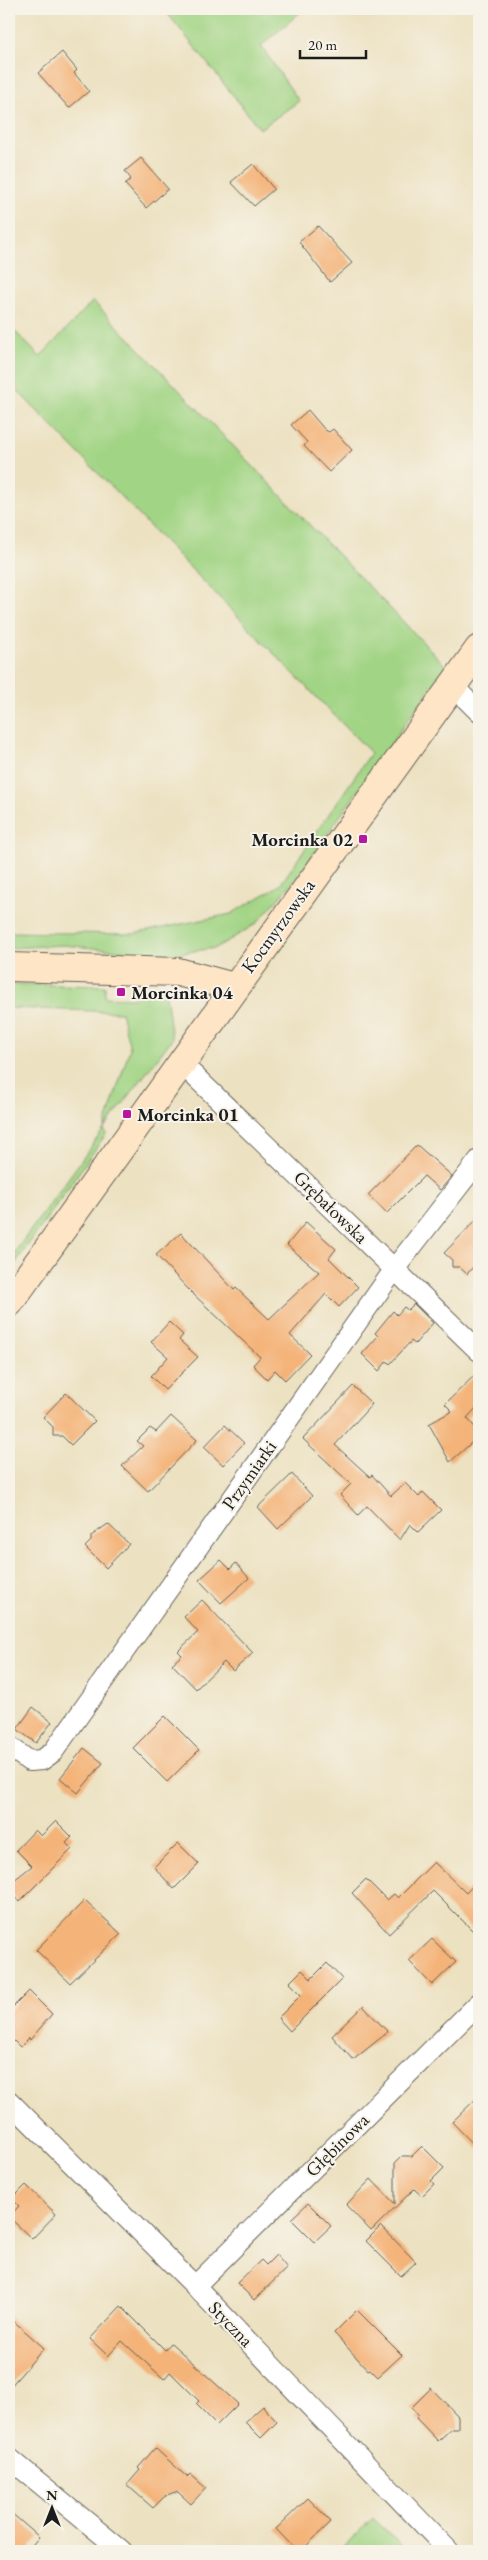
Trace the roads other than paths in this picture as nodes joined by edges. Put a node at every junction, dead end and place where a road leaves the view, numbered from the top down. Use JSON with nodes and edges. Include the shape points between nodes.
{"nodes":[{"id":1,"x":479,"y":649,"type":"edge"},
{"id":2,"x":452,"y":685,"type":"junction"},
{"id":3,"x":479,"y":712,"type":"edge"},
{"id":4,"x":9,"y":967,"type":"edge"},
{"id":5,"x":234,"y":987,"type":"junction"},
{"id":6,"x":181,"y":1063,"type":"junction"},
{"id":7,"x":479,"y":1160,"type":"edge"},
{"id":8,"x":396,"y":1269,"type":"junction"},
{"id":9,"x":9,"y":1303,"type":"edge"},
{"id":10,"x":479,"y":1351,"type":"edge"},
{"id":11,"x":9,"y":1746,"type":"edge"},
{"id":12,"x":479,"y":2003,"type":"edge"},
{"id":13,"x":9,"y":2101,"type":"edge"},
{"id":14,"x":195,"y":2286,"type":"junction"},
{"id":15,"x":9,"y":2458,"type":"edge"},
{"id":16,"x":122,"y":2551,"type":"edge"},
{"id":17,"x":449,"y":2551,"type":"edge"}],
"edges":[{"from":1,"to":2,"type":"main road","name":"Kocmyrzowska"},
{"from":2,"to":3,"type":"street"},
{"from":2,"to":5,"type":"main road","name":"Kocmyrzowska"},
{"from":4,"to":5,"type":"main road","via":[[178,972]]},
{"from":5,"to":6,"type":"main road","name":"Kocmyrzowska"},
{"from":6,"to":8,"type":"street","name":"Grębałowska"},
{"from":6,"to":9,"type":"main road","name":"Kocmyrzowska"},
{"from":7,"to":8,"type":"street","name":"Przymiarki"},
{"from":8,"to":10,"type":"street","name":"Grębałowska"},
{"from":8,"to":11,"type":"street","name":"Przymiarki","via":[[53,1752],[42,1760],[29,1761]]},
{"from":12,"to":14,"type":"street","name":"Głębinowa"},
{"from":13,"to":14,"type":"street","name":"Styczna"},
{"from":14,"to":17,"type":"street","name":"Styczna"},
{"from":15,"to":16,"type":"street"}]}
